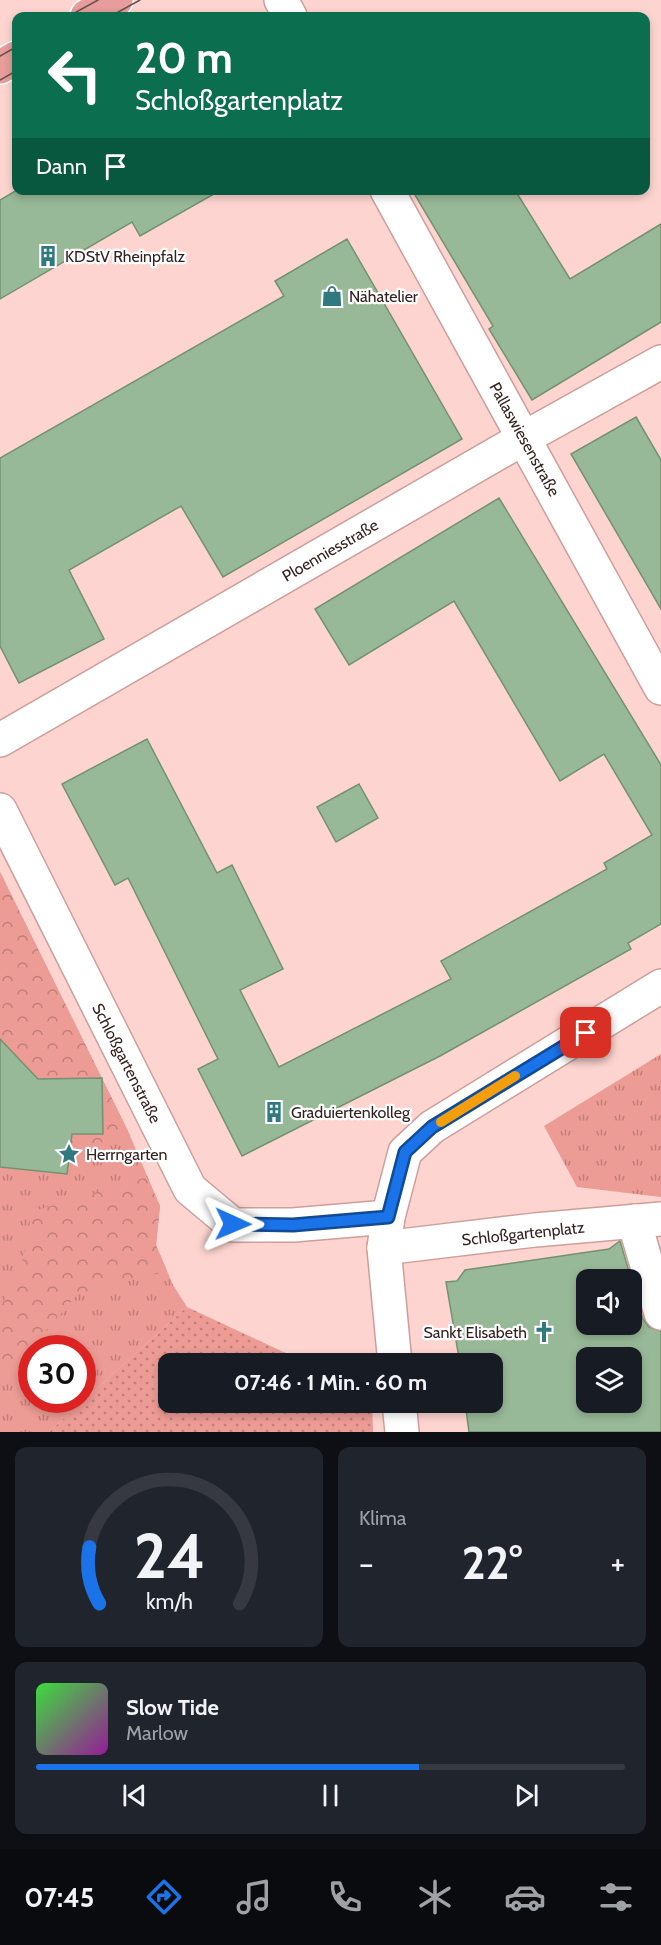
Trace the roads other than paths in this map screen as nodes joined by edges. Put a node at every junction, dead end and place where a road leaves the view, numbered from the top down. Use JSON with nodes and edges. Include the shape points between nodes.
{"nodes":[{"id":1,"x":116,"y":0,"type":"edge"},
{"id":2,"x":94,"y":12,"type":"edge"},
{"id":3,"x":390,"y":195,"type":"edge"},
{"id":4,"x":661,"y":362,"type":"edge"},
{"id":5,"x":524,"y":438,"type":"junction"},
{"id":6,"x":661,"y":688,"type":"edge"},
{"id":7,"x":0,"y":740,"type":"edge"},
{"id":8,"x":0,"y":810,"type":"edge"},
{"id":9,"x":661,"y":986,"type":"edge"},
{"id":10,"x":647,"y":1220,"type":"edge"},
{"id":11,"x":386,"y":1232,"type":"junction"},
{"id":12,"x":661,"y":1313,"type":"edge"},
{"id":13,"x":393,"y":1353,"type":"edge"},
{"id":14,"x":400,"y":1413,"type":"edge"},
{"id":15,"x":402,"y":1432,"type":"edge"}],
"edges":[{"from":1,"to":2,"type":"main road"},
{"from":3,"to":5,"type":"street","name":"Pallaswiesenstraße"},
{"from":4,"to":5,"type":"street","name":"Ploenniesstraße"},
{"from":5,"to":6,"type":"street","name":"Pallaswiesenstraße"},
{"from":5,"to":7,"type":"street","name":"Ploenniesstraße"},
{"from":8,"to":11,"type":"street","name":"Schloßgartenstraße","via":[[190,1189],[233,1224]]},
{"from":9,"to":11,"type":"street","via":[[432,1127],[405,1152]]},
{"from":10,"to":11,"type":"street","name":"Schloßgartenplatz"},
{"from":10,"to":12,"type":"street"},
{"from":11,"to":13,"type":"street"},
{"from":14,"to":15,"type":"street"}]}
